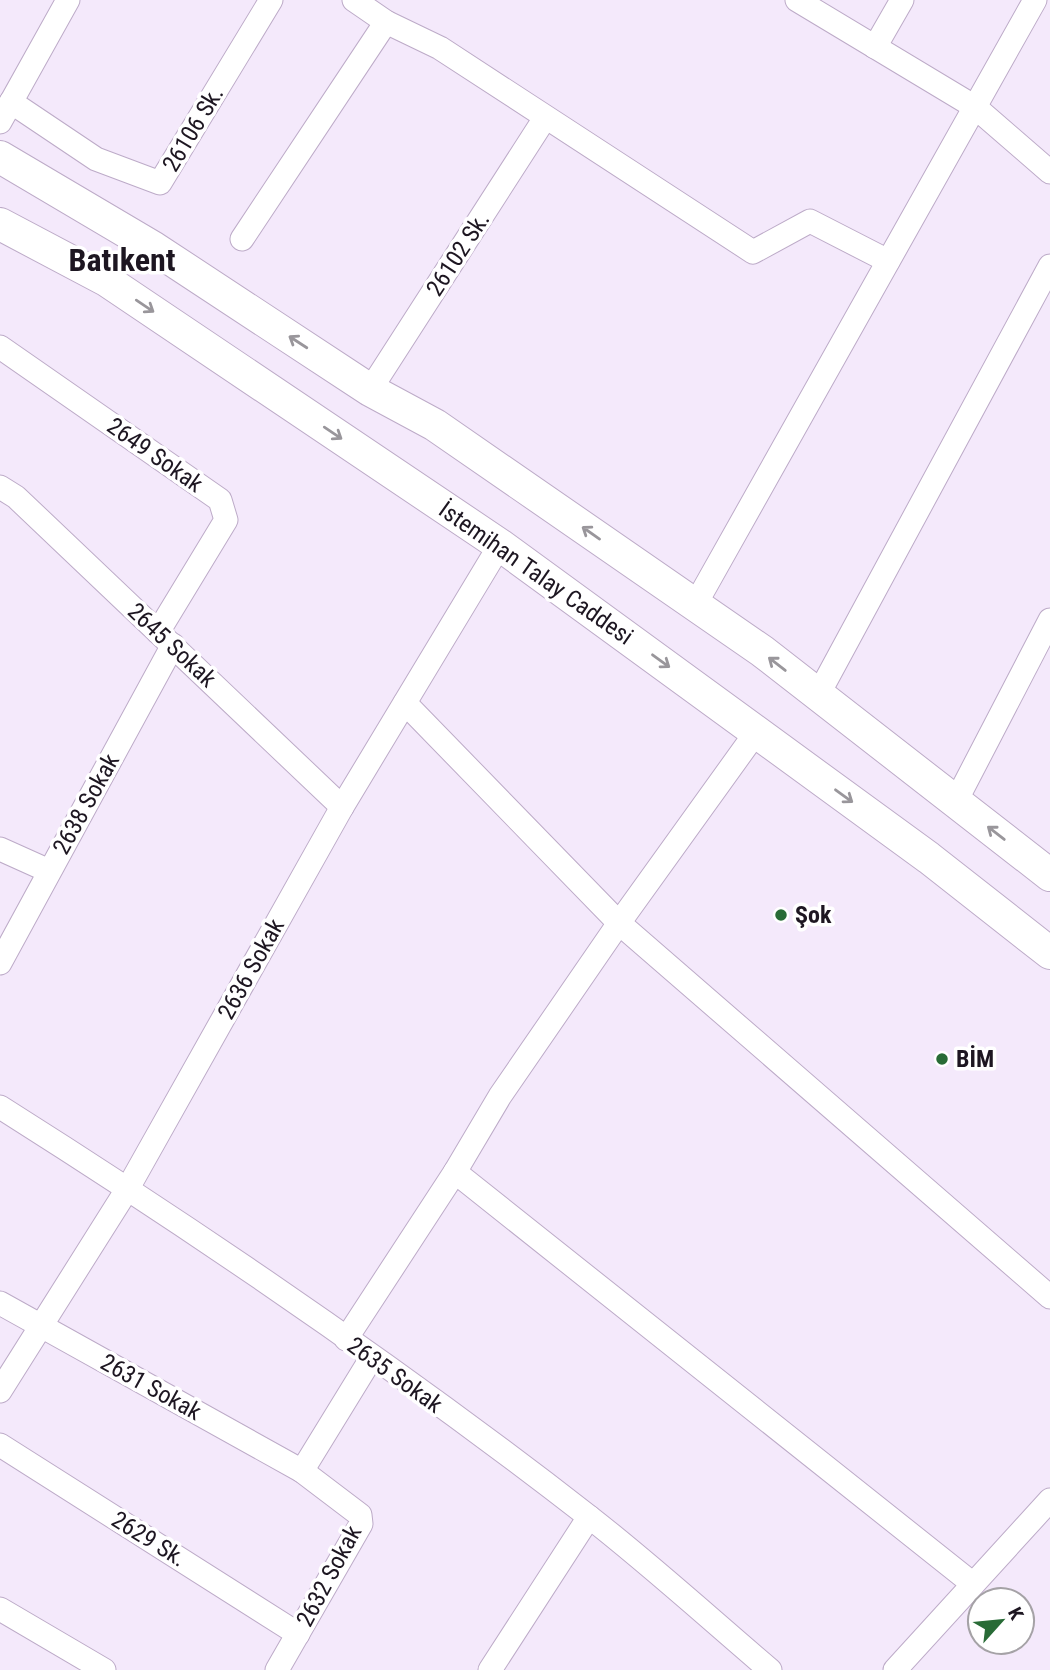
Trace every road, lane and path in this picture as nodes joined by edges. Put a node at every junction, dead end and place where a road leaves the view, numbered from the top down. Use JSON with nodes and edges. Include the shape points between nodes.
{"nodes":[{"id":1,"x":68,"y":0,"type":"edge"},
{"id":2,"x":271,"y":0,"type":"edge"},
{"id":3,"x":354,"y":0,"type":"edge"},
{"id":4,"x":797,"y":0,"type":"edge"},
{"id":5,"x":902,"y":0,"type":"edge"},
{"id":6,"x":1035,"y":0,"type":"edge"},
{"id":7,"x":386,"y":22,"type":"junction"},
{"id":8,"x":875,"y":47,"type":"junction"},
{"id":9,"x":11,"y":102,"type":"junction"},
{"id":10,"x":975,"y":107,"type":"junction"},
{"id":11,"x":545,"y":118,"type":"junction"},
{"id":12,"x":0,"y":122,"type":"edge"},
{"id":13,"x":0,"y":157,"type":"edge"},
{"id":14,"x":1050,"y":172,"type":"edge"},
{"id":15,"x":0,"y":224,"type":"edge"},
{"id":16,"x":242,"y":239,"type":"dead end"},
{"id":17,"x":888,"y":261,"type":"junction"},
{"id":18,"x":1050,"y":266,"type":"edge"},
{"id":19,"x":0,"y":347,"type":"edge"},
{"id":20,"x":370,"y":390,"type":"junction"},
{"id":21,"x":0,"y":487,"type":"edge"},
{"id":22,"x":500,"y":545,"type":"junction"},
{"id":23,"x":695,"y":605,"type":"junction"},
{"id":24,"x":1050,"y":620,"type":"edge"},
{"id":25,"x":165,"y":639,"type":"junction"},
{"id":26,"x":818,"y":695,"type":"junction"},
{"id":27,"x":405,"y":703,"type":"junction"},
{"id":28,"x":757,"y":732,"type":"junction"},
{"id":29,"x":956,"y":802,"type":"junction"},
{"id":30,"x":342,"y":807,"type":"junction"},
{"id":31,"x":0,"y":849,"type":"edge"},
{"id":32,"x":49,"y":871,"type":"junction"},
{"id":33,"x":1050,"y":875,"type":"edge"},
{"id":34,"x":619,"y":923,"type":"junction"},
{"id":35,"x":1050,"y":953,"type":"edge"},
{"id":36,"x":0,"y":963,"type":"edge"},
{"id":37,"x":0,"y":1107,"type":"edge"},
{"id":38,"x":455,"y":1172,"type":"junction"},
{"id":39,"x":128,"y":1188,"type":"junction"},
{"id":40,"x":1050,"y":1297,"type":"edge"},
{"id":41,"x":0,"y":1303,"type":"edge"},
{"id":42,"x":42,"y":1327,"type":"junction"},
{"id":43,"x":346,"y":1339,"type":"junction"},
{"id":44,"x":372,"y":1357,"type":"junction"},
{"id":45,"x":0,"y":1391,"type":"edge"},
{"id":46,"x":0,"y":1445,"type":"edge"},
{"id":47,"x":302,"y":1471,"type":"junction"},
{"id":48,"x":1050,"y":1500,"type":"edge"},
{"id":49,"x":589,"y":1517,"type":"junction"},
{"id":50,"x":973,"y":1584,"type":"junction"},
{"id":51,"x":0,"y":1609,"type":"edge"},
{"id":52,"x":298,"y":1634,"type":"junction"},
{"id":53,"x":104,"y":1670,"type":"edge"},
{"id":54,"x":277,"y":1670,"type":"edge"},
{"id":55,"x":490,"y":1670,"type":"edge"},
{"id":56,"x":770,"y":1670,"type":"edge"},
{"id":57,"x":895,"y":1670,"type":"edge"}],
"edges":[{"from":1,"to":9,"type":"street"},
{"from":2,"to":9,"type":"street","name":"26106 Sk.","via":[[160,183],[96,159]]},
{"from":3,"to":7,"type":"street"},
{"from":4,"to":8,"type":"street"},
{"from":5,"to":8,"type":"street"},
{"from":6,"to":10,"type":"street"},
{"from":7,"to":11,"type":"street","via":[[440,48]]},
{"from":7,"to":16,"type":"street"},
{"from":8,"to":10,"type":"street"},
{"from":9,"to":12,"type":"street"},
{"from":10,"to":14,"type":"street"},
{"from":10,"to":17,"type":"street"},
{"from":11,"to":17,"type":"street","via":[[753,252],[810,221]]},
{"from":11,"to":20,"type":"street","name":"26102 Sk."},
{"from":20,"to":13,"type":"main road","one_way":true,"via":[[154,248]]},
{"from":15,"to":22,"type":"main road","name":"İstemihan Talay Caddesi","one_way":true,"via":[[106,279]]},
{"from":17,"to":23,"type":"street"},
{"from":18,"to":26,"type":"street"},
{"from":19,"to":25,"type":"street","name":"2649 Sokak","via":[[220,500],[226,520]]},
{"from":23,"to":20,"type":"main road","one_way":true,"via":[[435,425]]},
{"from":21,"to":25,"type":"street","name":"2645 Sokak"},
{"from":22,"to":27,"type":"street","name":"2636 Sokak"},
{"from":22,"to":28,"type":"main road","name":"İstemihan Talay Caddesi","one_way":true},
{"from":26,"to":23,"type":"main road","one_way":true},
{"from":24,"to":29,"type":"street"},
{"from":25,"to":30,"type":"street","name":"2645 Sokak"},
{"from":25,"to":32,"type":"street","name":"2638 Sokak"},
{"from":26,"to":29,"type":"main road"},
{"from":27,"to":30,"type":"street","name":"2636 Sokak"},
{"from":27,"to":34,"type":"street"},
{"from":28,"to":34,"type":"street"},
{"from":28,"to":35,"type":"main road","name":"İstemihan Talay Caddesi","one_way":true},
{"from":33,"to":29,"type":"main road","one_way":true},
{"from":30,"to":39,"type":"street","name":"2636 Sokak"},
{"from":31,"to":32,"type":"street"},
{"from":32,"to":36,"type":"street","name":"2638 Sokak"},
{"from":34,"to":38,"type":"street","via":[[500,1096]]},
{"from":34,"to":40,"type":"street"},
{"from":37,"to":39,"type":"street","name":"2635 Sokak"},
{"from":38,"to":43,"type":"street"},
{"from":38,"to":50,"type":"street"},
{"from":39,"to":42,"type":"street","name":"2636 Sokak"},
{"from":39,"to":43,"type":"street","name":"2635 Sokak"},
{"from":41,"to":42,"type":"street","name":"2631 Sokak"},
{"from":42,"to":45,"type":"street","name":"2636 Sokak"},
{"from":42,"to":47,"type":"street","name":"2631 Sokak"},
{"from":43,"to":44,"type":"street","name":"2635 Sokak"},
{"from":44,"to":47,"type":"street"},
{"from":44,"to":49,"type":"street","name":"2635 Sokak"},
{"from":46,"to":52,"type":"street","name":"2629 Sk."},
{"from":47,"to":52,"type":"street","name":"2632 Sokak","via":[[360,1515],[361,1524]]},
{"from":48,"to":50,"type":"street"},
{"from":49,"to":55,"type":"street"},
{"from":49,"to":56,"type":"street","name":"2635 Sokak"},
{"from":50,"to":57,"type":"street"},
{"from":51,"to":53,"type":"street"},
{"from":52,"to":54,"type":"street","name":"2632 Sokak"}]}
